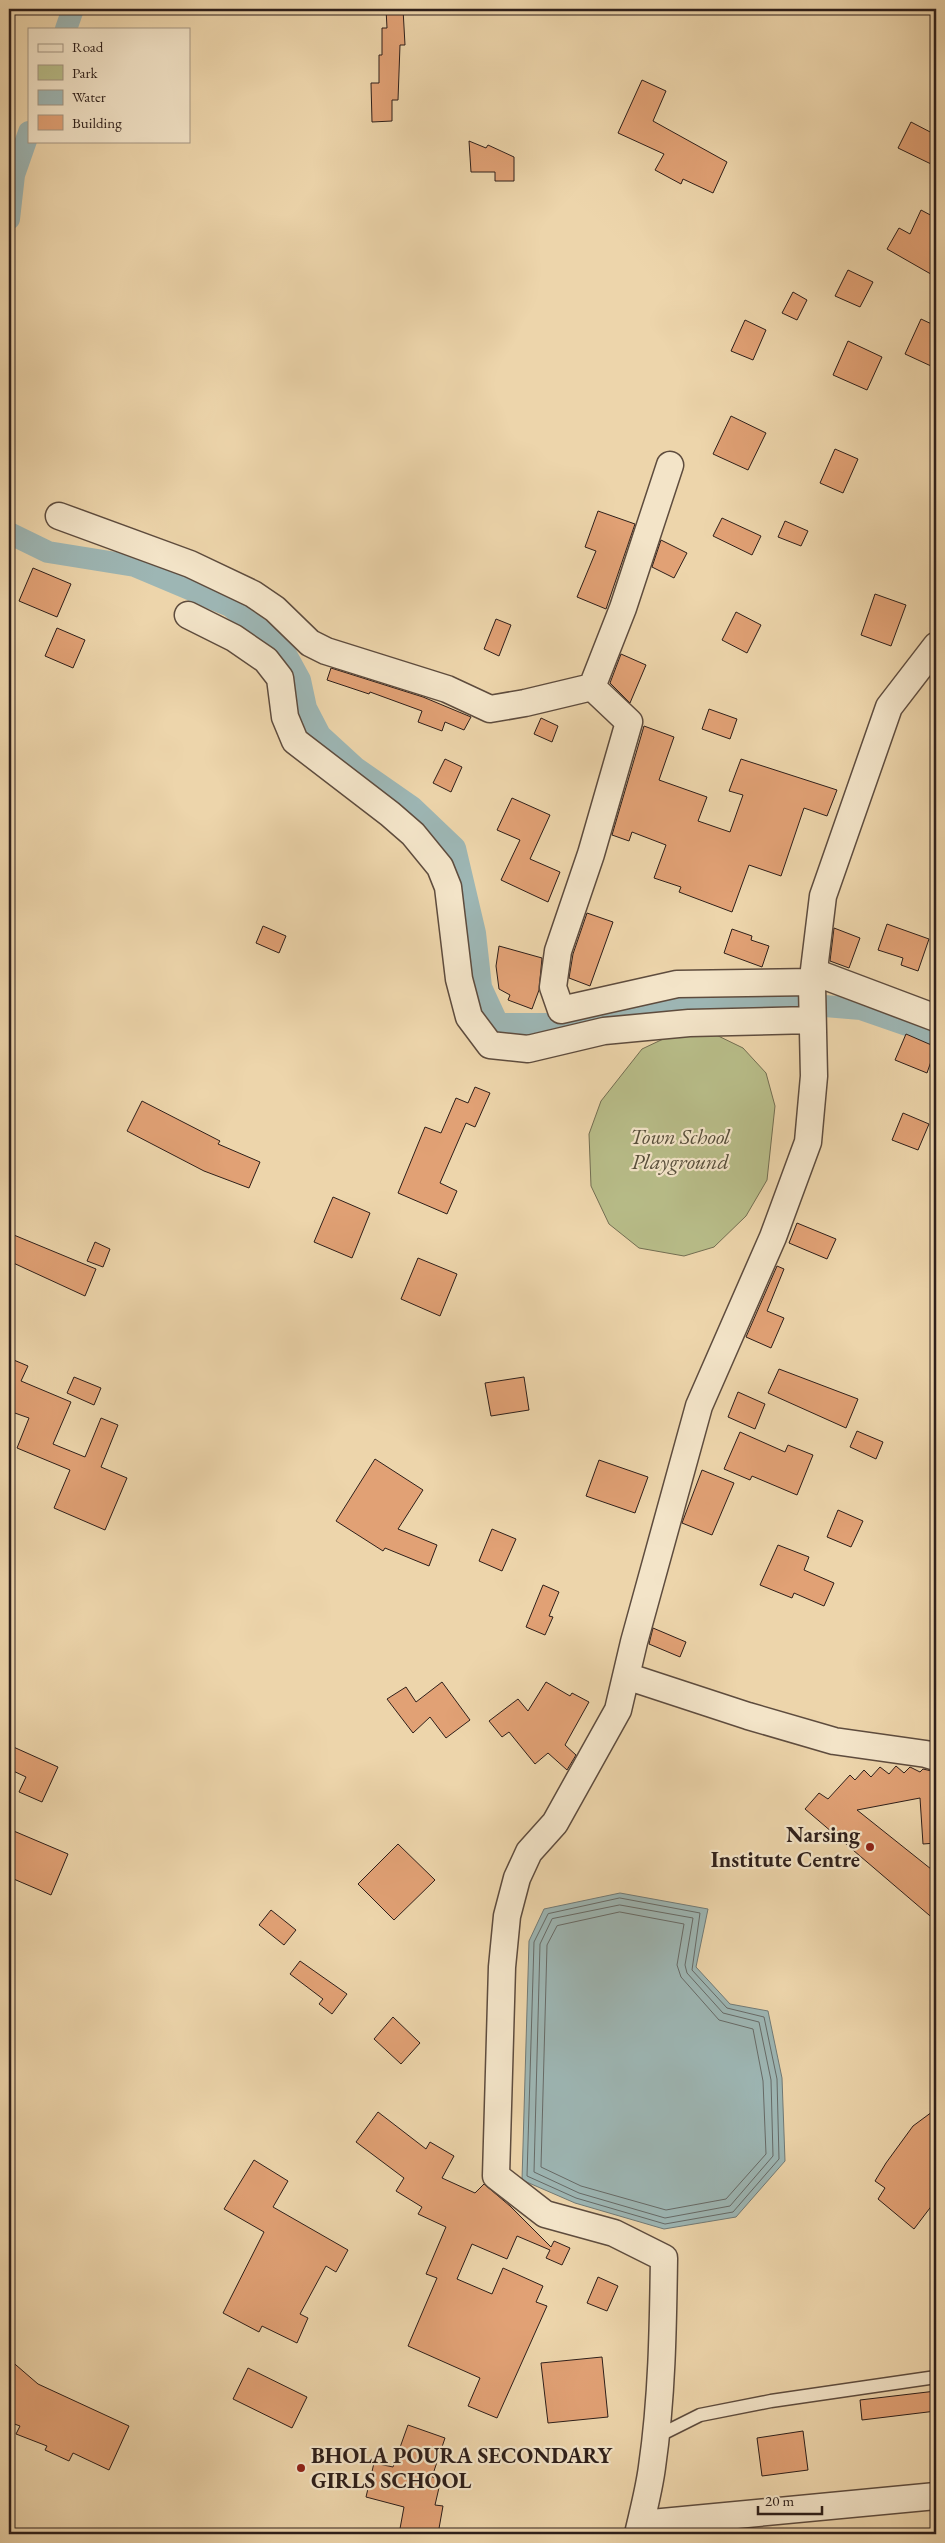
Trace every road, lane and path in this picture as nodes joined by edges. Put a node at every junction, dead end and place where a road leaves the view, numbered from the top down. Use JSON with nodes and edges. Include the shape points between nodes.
{"nodes":[{"id":1,"x":670,"y":465,"type":"dead end"},
{"id":2,"x":59,"y":516,"type":"dead end"},
{"id":3,"x":188,"y":615,"type":"dead end"},
{"id":4,"x":936,"y":646,"type":"edge"},
{"id":5,"x":592,"y":687,"type":"junction"},
{"id":6,"x":813,"y":980,"type":"junction"},
{"id":7,"x":936,"y":1018,"type":"edge"},
{"id":8,"x":812,"y":1024,"type":"junction"},
{"id":9,"x":626,"y":1676,"type":"junction"},
{"id":10,"x":936,"y":1757,"type":"edge"},
{"id":11,"x":936,"y":2377,"type":"edge"},
{"id":12,"x":656,"y":2437,"type":"junction"},
{"id":13,"x":936,"y":2496,"type":"edge"},
{"id":14,"x":640,"y":2529,"type":"edge"}],
"edges":[{"from":1,"to":5,"type":"street","via":[[623,608]]},
{"from":2,"to":5,"type":"street","via":[[190,564],[252,594],[275,610],[310,643],[326,651],[447,689],[490,708]]},
{"from":3,"to":8,"type":"street","via":[[234,638],[266,660],[280,678],[285,717],[295,741],[390,814],[419,840],[440,867],[448,887],[460,979],[470,1017],[490,1045],[528,1049],[604,1031],[689,1023]]},
{"from":4,"to":6,"type":"street","via":[[889,707],[823,896]]},
{"from":5,"to":6,"type":"street","via":[[629,722],[591,854],[558,951],[553,988],[561,1010],[678,984]]},
{"from":6,"to":7,"type":"street"},
{"from":6,"to":8,"type":"street"},
{"from":8,"to":9,"type":"street","via":[[814,1076],[808,1142],[772,1237],[699,1406]]},
{"from":9,"to":10,"type":"street","via":[[834,1741]]},
{"from":9,"to":12,"type":"street","via":[[618,1710],[585,1773],[555,1822],[528,1852],[507,1916],[502,1967],[496,2176],[545,2214],[614,2233],[664,2258],[662,2360]]},
{"from":11,"to":12,"type":"lane","via":[[771,2401],[700,2415]]},
{"from":12,"to":14,"type":"street"},
{"from":13,"to":14,"type":"street"}]}
